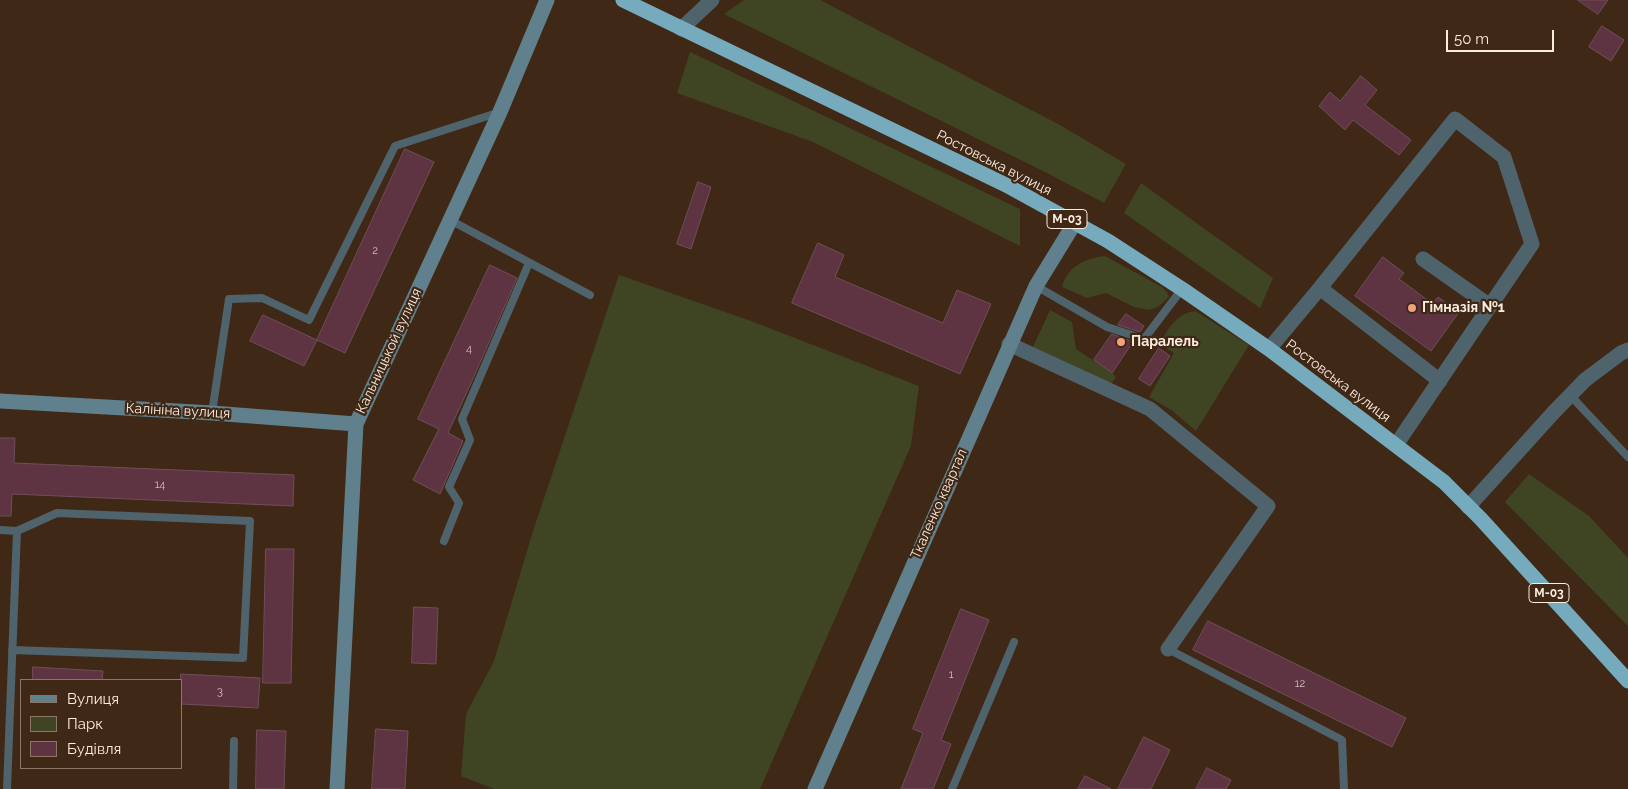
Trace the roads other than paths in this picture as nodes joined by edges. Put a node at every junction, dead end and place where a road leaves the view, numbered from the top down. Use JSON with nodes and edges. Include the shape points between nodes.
{"nodes":[{"id":1,"x":547,"y":0,"type":"edge"},
{"id":2,"x":623,"y":0,"type":"edge"},
{"id":3,"x":712,"y":0,"type":"edge"},
{"id":4,"x":681,"y":29,"type":"junction"},
{"id":5,"x":500,"y":112,"type":"junction"},
{"id":6,"x":450,"y":220,"type":"junction"},
{"id":7,"x":1074,"y":224,"type":"junction"},
{"id":8,"x":1423,"y":259,"type":"dead end"},
{"id":9,"x":529,"y":263,"type":"junction"},
{"id":10,"x":1036,"y":286,"type":"junction"},
{"id":11,"x":1320,"y":288,"type":"junction"},
{"id":12,"x":1182,"y":289,"type":"junction"},
{"id":13,"x":590,"y":295,"type":"dead end"},
{"id":14,"x":1490,"y":306,"type":"junction"},
{"id":15,"x":1009,"y":344,"type":"junction"},
{"id":16,"x":1269,"y":349,"type":"junction"},
{"id":17,"x":1628,"y":350,"type":"edge"},
{"id":18,"x":1440,"y":381,"type":"junction"},
{"id":19,"x":1570,"y":395,"type":"junction"},
{"id":20,"x":0,"y":401,"type":"edge"},
{"id":21,"x":212,"y":413,"type":"junction"},
{"id":22,"x":356,"y":424,"type":"junction"},
{"id":23,"x":1396,"y":445,"type":"junction"},
{"id":24,"x":1628,"y":457,"type":"edge"},
{"id":25,"x":1468,"y":507,"type":"junction"},
{"id":26,"x":0,"y":530,"type":"edge"},
{"id":27,"x":17,"y":531,"type":"junction"},
{"id":28,"x":444,"y":541,"type":"dead end"},
{"id":29,"x":1014,"y":642,"type":"dead end"},
{"id":30,"x":1168,"y":649,"type":"joint"},
{"id":31,"x":12,"y":650,"type":"junction"},
{"id":32,"x":1628,"y":681,"type":"edge"},
{"id":33,"x":234,"y":741,"type":"dead end"},
{"id":34,"x":7,"y":789,"type":"edge"},
{"id":35,"x":233,"y":789,"type":"edge"},
{"id":36,"x":337,"y":789,"type":"edge"},
{"id":37,"x":815,"y":789,"type":"edge"},
{"id":38,"x":952,"y":789,"type":"edge"},
{"id":39,"x":1344,"y":789,"type":"edge"}],
"edges":[{"from":1,"to":5,"type":"street","name":"Кальницькой вулиця"},
{"from":2,"to":4,"type":"highway","name":"Ростовська вулиця","number":"М-03"},
{"from":3,"to":4,"type":"street"},
{"from":4,"to":7,"type":"highway","name":"Ростовська вулиця","number":"М-03","via":[[1006,185]]},
{"from":5,"to":6,"type":"street","name":"Кальницькой вулиця"},
{"from":5,"to":21,"type":"lane","via":[[395,146],[309,320],[262,298],[229,299]]},
{"from":6,"to":9,"type":"lane"},
{"from":6,"to":22,"type":"street","name":"Кальницькой вулиця"},
{"from":7,"to":10,"type":"street","name":"Ткаленко квартал"},
{"from":7,"to":12,"type":"highway","name":"Ростовська вулиця","number":"М-03","via":[[1108,241]]},
{"from":8,"to":14,"type":"street"},
{"from":9,"to":13,"type":"lane"},
{"from":9,"to":28,"type":"lane","via":[[462,419],[470,440],[449,487],[459,503]]},
{"from":10,"to":12,"type":"lane","via":[[1107,327],[1144,339]]},
{"from":10,"to":15,"type":"street","name":"Ткаленко квартал"},
{"from":11,"to":14,"type":"street","via":[[1455,119],[1504,157],[1532,244]]},
{"from":11,"to":16,"type":"street"},
{"from":11,"to":18,"type":"street"},
{"from":12,"to":16,"type":"highway","name":"Ростовська вулиця","number":"М-03"},
{"from":14,"to":18,"type":"street"},
{"from":15,"to":30,"type":"street","via":[[1150,409],[1268,506]]},
{"from":15,"to":37,"type":"street","name":"Ткаленко квартал"},
{"from":16,"to":23,"type":"highway","name":"Ростовська вулиця","number":"М-03"},
{"from":17,"to":19,"type":"street","via":[[1585,380]]},
{"from":18,"to":23,"type":"street"},
{"from":19,"to":24,"type":"lane"},
{"from":19,"to":25,"type":"street"},
{"from":20,"to":21,"type":"street","name":"Калініна вулиця"},
{"from":21,"to":22,"type":"street","name":"Калініна вулиця"},
{"from":22,"to":36,"type":"street","name":"Кальницькой вулиця"},
{"from":23,"to":25,"type":"highway","name":"Ростовська вулиця","number":"М-03","via":[[1444,482]]},
{"from":25,"to":32,"type":"highway","number":"М-03"},
{"from":26,"to":27,"type":"lane"},
{"from":27,"to":31,"type":"lane"},
{"from":27,"to":31,"type":"lane","via":[[57,513],[250,521],[243,658]]},
{"from":29,"to":38,"type":"lane"},
{"from":30,"to":39,"type":"lane","via":[[1342,740]]},
{"from":31,"to":34,"type":"lane"},
{"from":33,"to":35,"type":"lane"}]}
